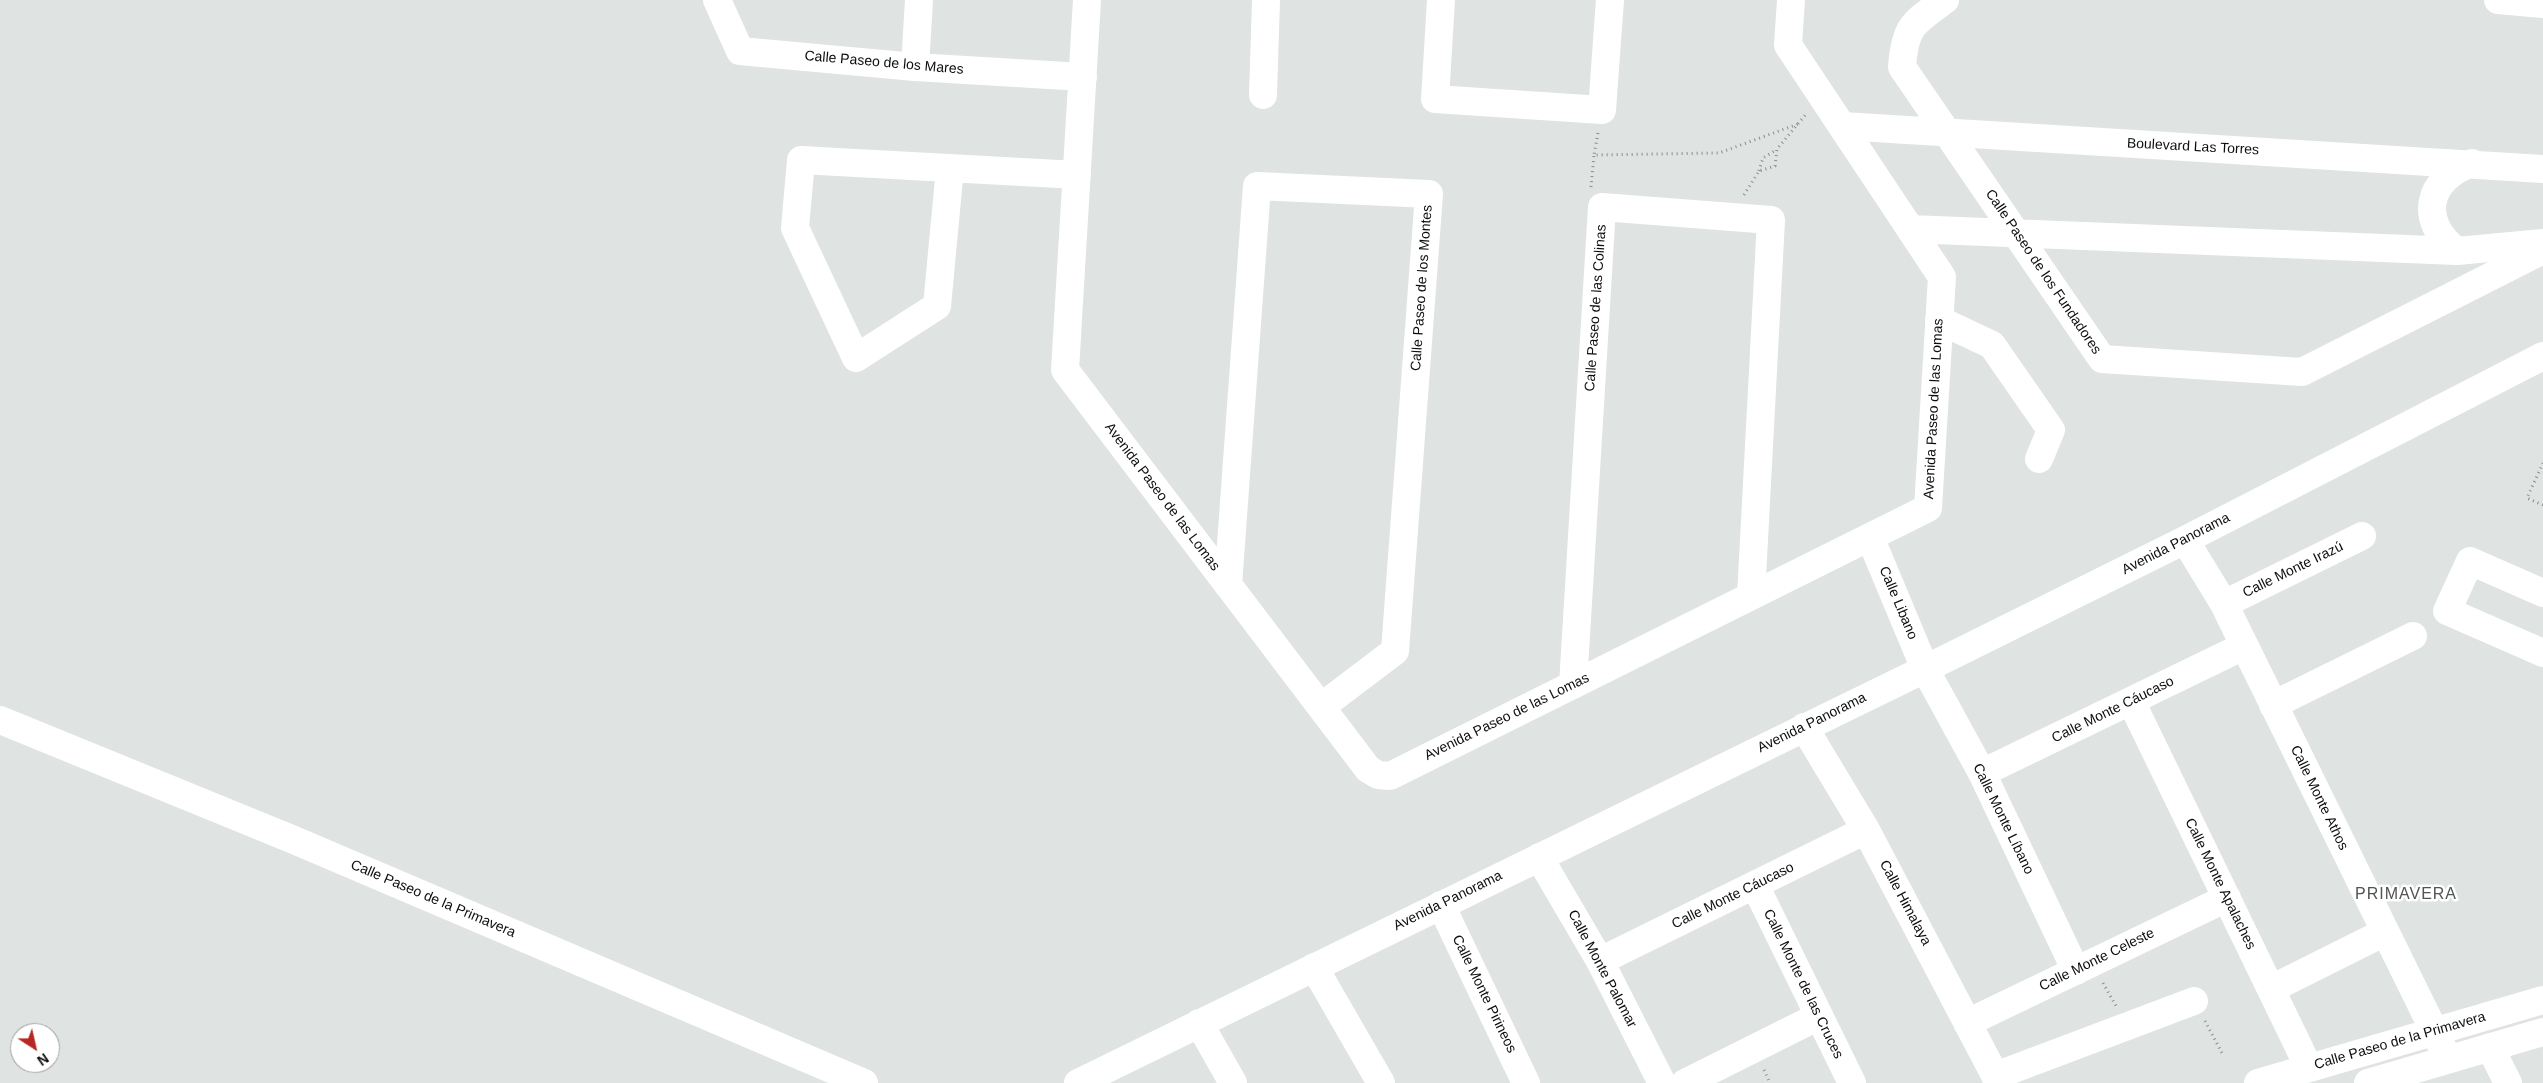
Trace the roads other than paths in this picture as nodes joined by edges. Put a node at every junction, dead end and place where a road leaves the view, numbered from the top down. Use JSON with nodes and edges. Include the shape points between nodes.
{"nodes":[{"id":1,"x":717,"y":0,"type":"edge"},
{"id":2,"x":919,"y":0,"type":"edge"},
{"id":3,"x":1087,"y":0,"type":"edge"},
{"id":4,"x":1266,"y":0,"type":"edge"},
{"id":5,"x":1440,"y":0,"type":"edge"},
{"id":6,"x":1610,"y":0,"type":"edge"},
{"id":7,"x":1791,"y":0,"type":"edge"},
{"id":8,"x":1945,"y":0,"type":"edge"},
{"id":9,"x":2498,"y":0,"type":"edge"},
{"id":10,"x":2543,"y":4,"type":"edge"},
{"id":11,"x":916,"y":67,"type":"junction"},
{"id":12,"x":1083,"y":77,"type":"junction"},
{"id":13,"x":1263,"y":95,"type":"dead end"},
{"id":14,"x":1842,"y":126,"type":"junction"},
{"id":15,"x":1947,"y":132,"type":"junction"},
{"id":16,"x":2472,"y":163,"type":"junction"},
{"id":17,"x":950,"y":168,"type":"junction"},
{"id":18,"x":2543,"y":169,"type":"edge"},
{"id":19,"x":1077,"y":175,"type":"junction"},
{"id":20,"x":1910,"y":228,"type":"junction"},
{"id":21,"x":2016,"y":233,"type":"junction"},
{"id":22,"x":2543,"y":243,"type":"edge"},
{"id":23,"x":2543,"y":250,"type":"edge"},
{"id":24,"x":2458,"y":251,"type":"junction"},
{"id":25,"x":1940,"y":320,"type":"junction"},
{"id":26,"x":2543,"y":356,"type":"edge"},
{"id":27,"x":2039,"y":458,"type":"dead end"},
{"id":28,"x":2362,"y":536,"type":"dead end"},
{"id":29,"x":1870,"y":537,"type":"junction"},
{"id":30,"x":2184,"y":540,"type":"junction"},
{"id":31,"x":1228,"y":585,"type":"junction"},
{"id":32,"x":2543,"y":593,"type":"edge"},
{"id":33,"x":1751,"y":596,"type":"junction"},
{"id":34,"x":2224,"y":604,"type":"junction"},
{"id":35,"x":2413,"y":636,"type":"dead end"},
{"id":36,"x":2244,"y":646,"type":"junction"},
{"id":37,"x":2543,"y":653,"type":"edge"},
{"id":38,"x":1925,"y":669,"type":"junction"},
{"id":39,"x":1572,"y":685,"type":"junction"},
{"id":40,"x":2131,"y":701,"type":"junction"},
{"id":41,"x":2273,"y":705,"type":"junction"},
{"id":42,"x":1321,"y":707,"type":"junction"},
{"id":43,"x":0,"y":720,"type":"edge"},
{"id":44,"x":1804,"y":727,"type":"junction"},
{"id":45,"x":1982,"y":773,"type":"junction"},
{"id":46,"x":1866,"y":830,"type":"junction"},
{"id":47,"x":1539,"y":856,"type":"junction"},
{"id":48,"x":1755,"y":885,"type":"junction"},
{"id":49,"x":2227,"y":898,"type":"junction"},
{"id":50,"x":1441,"y":905,"type":"junction"},
{"id":51,"x":2385,"y":932,"type":"junction"},
{"id":52,"x":1600,"y":961,"type":"junction"},
{"id":53,"x":1314,"y":967,"type":"junction"},
{"id":54,"x":2084,"y":967,"type":"junction"},
{"id":55,"x":2271,"y":989,"type":"junction"},
{"id":56,"x":2543,"y":1000,"type":"edge"},
{"id":57,"x":2194,"y":1002,"type":"road end"},
{"id":58,"x":1819,"y":1016,"type":"junction"},
{"id":59,"x":1967,"y":1022,"type":"junction"},
{"id":60,"x":1199,"y":1023,"type":"junction"},
{"id":61,"x":2434,"y":1032,"type":"junction"},
{"id":62,"x":2543,"y":1032,"type":"edge"},
{"id":63,"x":2490,"y":1047,"type":"junction"},
{"id":64,"x":2448,"y":1060,"type":"junction"},
{"id":65,"x":2309,"y":1068,"type":"junction"},
{"id":66,"x":1997,"y":1080,"type":"edge"},
{"id":67,"x":864,"y":1083,"type":"edge"},
{"id":68,"x":1078,"y":1083,"type":"edge"},
{"id":69,"x":1233,"y":1083,"type":"edge"},
{"id":70,"x":1381,"y":1083,"type":"edge"},
{"id":71,"x":1526,"y":1083,"type":"edge"},
{"id":72,"x":1662,"y":1083,"type":"edge"},
{"id":73,"x":1685,"y":1083,"type":"edge"},
{"id":74,"x":1852,"y":1083,"type":"edge"},
{"id":75,"x":2258,"y":1083,"type":"edge"},
{"id":76,"x":2368,"y":1083,"type":"edge"},
{"id":77,"x":2508,"y":1083,"type":"edge"}],
"edges":[{"from":1,"to":11,"type":"street","name":"Calle Paseo de los Mares","via":[[740,51]]},
{"from":2,"to":11,"type":"street"},
{"from":3,"to":12,"type":"street","name":"Avenida Paseo de las Lomas"},
{"from":4,"to":13,"type":"street"},
{"from":5,"to":6,"type":"street","via":[[1435,100],[1602,110]]},
{"from":7,"to":14,"type":"street","name":"Avenida Paseo de las Lomas","via":[[1788,45]]},
{"from":8,"to":15,"type":"street","name":"Calle Paseo de los Fundadores","via":[[1916,20],[1904,41],[1902,67]]},
{"from":9,"to":10,"type":"street"},
{"from":11,"to":12,"type":"street","name":"Calle Paseo de los Mares"},
{"from":12,"to":19,"type":"street","name":"Avenida Paseo de las Lomas"},
{"from":14,"to":15,"type":"street","name":"Boulevard Las Torres"},
{"from":14,"to":20,"type":"street","name":"Avenida Paseo de las Lomas"},
{"from":15,"to":16,"type":"street","name":"Boulevard Las Torres"},
{"from":15,"to":21,"type":"street","name":"Calle Paseo de los Fundadores"},
{"from":16,"to":18,"type":"street","name":"Boulevard Las Torres"},
{"from":16,"to":24,"type":"street","via":[[2456,168],[2443,179],[2434,194],[2432,211],[2435,227],[2444,242]]},
{"from":17,"to":17,"type":"street","via":[[937,306],[856,358],[795,228],[801,160]]},
{"from":17,"to":19,"type":"street"},
{"from":19,"to":31,"type":"street","name":"Avenida Paseo de las Lomas","via":[[1065,370]]},
{"from":20,"to":21,"type":"street"},
{"from":20,"to":25,"type":"street","name":"Avenida Paseo de las Lomas","via":[[1942,277]]},
{"from":21,"to":23,"type":"street","name":"Calle Paseo de los Fundadores","via":[[2102,359],[2302,372]]},
{"from":21,"to":24,"type":"street"},
{"from":22,"to":24,"type":"street"},
{"from":25,"to":27,"type":"street","via":[[1992,345],[2051,430]]},
{"from":25,"to":29,"type":"street","name":"Avenida Paseo de las Lomas","via":[[1928,508]]},
{"from":26,"to":30,"type":"street","name":"Avenida Panorama"},
{"from":28,"to":34,"type":"street","name":"Calle Monte Irazú"},
{"from":29,"to":33,"type":"street","name":"Avenida Paseo de las Lomas"},
{"from":29,"to":38,"type":"street","name":"Calle Libano"},
{"from":30,"to":34,"type":"street","name":"Calle Monte Athos"},
{"from":30,"to":38,"type":"street","name":"Avenida Panorama"},
{"from":31,"to":42,"type":"street","name":"Avenida Paseo de las Lomas"},
{"from":31,"to":42,"type":"street","name":"Calle Paseo de los Montes","via":[[1257,186],[1429,194],[1395,651]]},
{"from":32,"to":37,"type":"street","via":[[2470,561],[2447,611]]},
{"from":33,"to":39,"type":"street","name":"Avenida Paseo de las Lomas"},
{"from":33,"to":39,"type":"street","name":"Calle Paseo de las Colinas","via":[[1771,220],[1602,207]]},
{"from":34,"to":36,"type":"street","name":"Calle Monte Athos"},
{"from":35,"to":41,"type":"street"},
{"from":36,"to":40,"type":"street","name":"Calle Monte Cáucaso"},
{"from":36,"to":41,"type":"street","name":"Calle Monte Athos"},
{"from":38,"to":44,"type":"street","name":"Avenida Panorama"},
{"from":38,"to":45,"type":"street","name":"Calle Monte Líbano"},
{"from":39,"to":42,"type":"street","name":"Avenida Paseo de las Lomas","via":[[1390,776],[1378,775],[1368,769]]},
{"from":40,"to":45,"type":"street","name":"Calle Monte Cáucaso"},
{"from":40,"to":49,"type":"street","name":"Calle Monte Apalaches"},
{"from":41,"to":51,"type":"street","name":"Calle Monte Athos"},
{"from":43,"to":67,"type":"street","name":"Calle Paseo de la Primavera","via":[[294,840]]},
{"from":44,"to":46,"type":"street","name":"Calle Himalaya"},
{"from":44,"to":47,"type":"street","name":"Avenida Panorama"},
{"from":45,"to":54,"type":"street","name":"Calle Monte Líbano"},
{"from":46,"to":48,"type":"street","name":"Calle Monte Cáucaso"},
{"from":46,"to":59,"type":"street","name":"Calle Himalaya"},
{"from":47,"to":50,"type":"street","name":"Avenida Panorama"},
{"from":47,"to":52,"type":"street","name":"Calle Monte Palomar"},
{"from":48,"to":52,"type":"street","name":"Calle Monte Cáucaso"},
{"from":48,"to":58,"type":"street","name":"Calle Monte de las Cruces"},
{"from":49,"to":54,"type":"street","name":"Calle Monte Celeste"},
{"from":49,"to":55,"type":"street","name":"Calle Monte Apalaches"},
{"from":50,"to":53,"type":"street","name":"Avenida Panorama"},
{"from":50,"to":71,"type":"street","name":"Calle Monte Pirineos"},
{"from":51,"to":55,"type":"street"},
{"from":51,"to":61,"type":"street","name":"Calle Monte Athos"},
{"from":52,"to":72,"type":"street","name":"Calle Monte Palomar"},
{"from":53,"to":60,"type":"street","name":"Avenida Panorama"},
{"from":53,"to":70,"type":"street"},
{"from":54,"to":59,"type":"street","name":"Calle Monte Celeste"},
{"from":55,"to":65,"type":"street","name":"Calle Monte Apalaches"},
{"from":56,"to":61,"type":"street","name":"Calle Paseo de la Primavera"},
{"from":57,"to":66,"type":"street"},
{"from":58,"to":73,"type":"street"},
{"from":58,"to":74,"type":"street","name":"Calle Monte de las Cruces"},
{"from":59,"to":66,"type":"street","name":"Calle Himalaya"},
{"from":60,"to":68,"type":"street","name":"Avenida Panorama"},
{"from":60,"to":69,"type":"street"},
{"from":61,"to":64,"type":"street","name":"Calle Monte Athos"},
{"from":61,"to":65,"type":"street","name":"Calle Paseo de la Primavera"},
{"from":62,"to":63,"type":"street"},
{"from":63,"to":64,"type":"street"},
{"from":63,"to":77,"type":"street"},
{"from":64,"to":76,"type":"street"},
{"from":65,"to":75,"type":"street","name":"Calle Paseo de la Primavera"}]}
